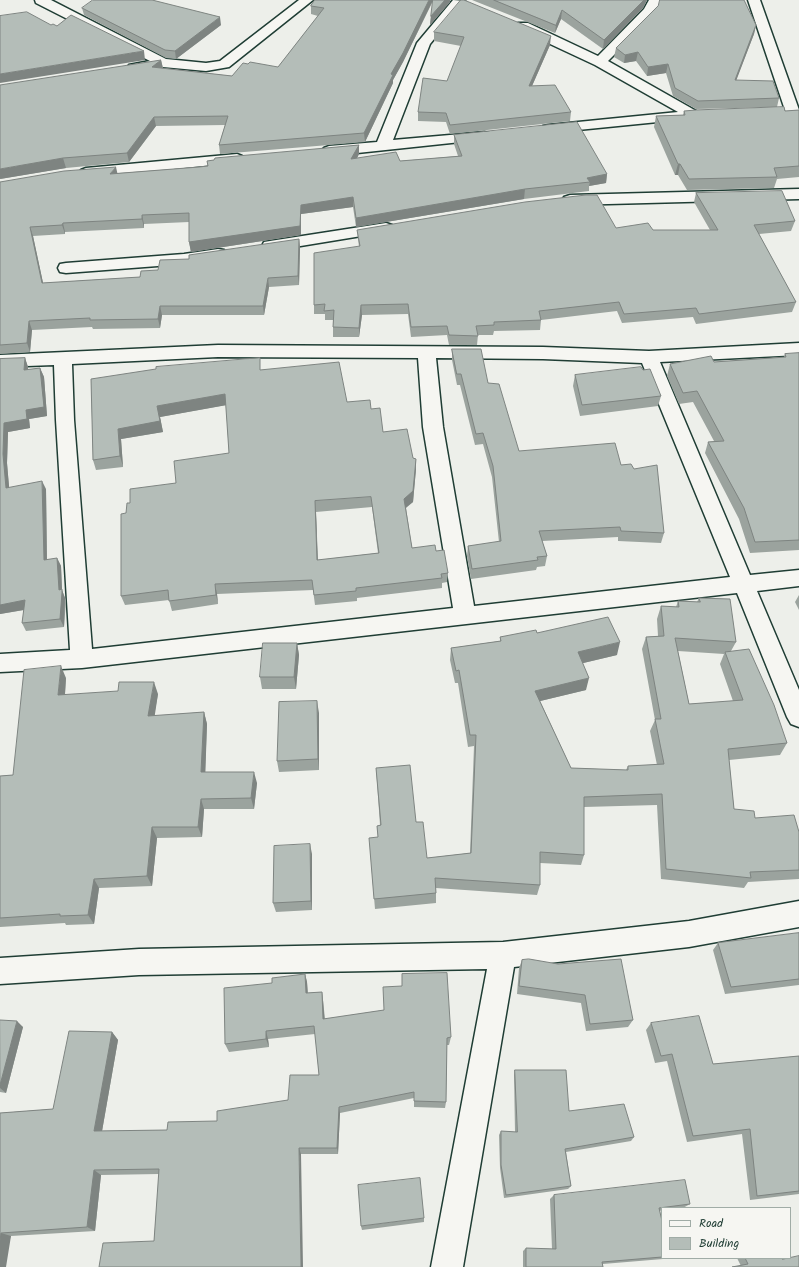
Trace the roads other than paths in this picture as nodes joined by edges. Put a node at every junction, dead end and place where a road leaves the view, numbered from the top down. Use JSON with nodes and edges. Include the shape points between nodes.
{"nodes":[{"id":1,"x":41,"y":0,"type":"edge"},
{"id":2,"x":307,"y":0,"type":"edge"},
{"id":3,"x":655,"y":0,"type":"edge"},
{"id":4,"x":754,"y":0,"type":"edge"},
{"id":5,"x":458,"y":1,"type":"edge"},
{"id":6,"x":474,"y":7,"type":"edge"},
{"id":7,"x":509,"y":21,"type":"edge"},
{"id":8,"x":600,"y":62,"type":"junction"},
{"id":9,"x":163,"y":63,"type":"junction"},
{"id":10,"x":123,"y":69,"type":"edge"},
{"id":11,"x":796,"y":112,"type":"edge"},
{"id":12,"x":778,"y":113,"type":"edge"},
{"id":13,"x":693,"y":115,"type":"junction"},
{"id":14,"x":709,"y":115,"type":"edge"},
{"id":15,"x":531,"y":131,"type":"edge"},
{"id":16,"x":500,"y":134,"type":"edge"},
{"id":17,"x":383,"y":146,"type":"junction"},
{"id":18,"x":312,"y":153,"type":"edge"},
{"id":19,"x":248,"y":158,"type":"edge"},
{"id":20,"x":74,"y":174,"type":"edge"},
{"id":21,"x":799,"y":194,"type":"edge"},
{"id":22,"x":554,"y":202,"type":"edge"},
{"id":23,"x":399,"y":226,"type":"edge"},
{"id":24,"x":253,"y":249,"type":"edge"},
{"id":25,"x":230,"y":252,"type":"edge"},
{"id":26,"x":66,"y":268,"type":"dead end"},
{"id":27,"x":799,"y":349,"type":"edge"},
{"id":28,"x":426,"y":352,"type":"junction"},
{"id":29,"x":650,"y":357,"type":"junction"},
{"id":30,"x":63,"y":358,"type":"junction"},
{"id":31,"x":0,"y":361,"type":"edge"},
{"id":32,"x":799,"y":578,"type":"edge"},
{"id":33,"x":744,"y":584,"type":"junction"},
{"id":34,"x":465,"y":616,"type":"junction"},
{"id":35,"x":82,"y":659,"type":"junction"},
{"id":36,"x":0,"y":663,"type":"edge"},
{"id":37,"x":799,"y":717,"type":"edge"},
{"id":38,"x":799,"y":914,"type":"edge"},
{"id":39,"x":503,"y":955,"type":"junction"},
{"id":40,"x":0,"y":971,"type":"edge"},
{"id":41,"x":447,"y":1267,"type":"edge"}],
"edges":[{"from":1,"to":9,"type":"street"},
{"from":2,"to":9,"type":"street","via":[[224,64],[206,68]]},
{"from":3,"to":8,"type":"street","via":[[650,11]]},
{"from":4,"to":11,"type":"street"},
{"from":5,"to":6,"type":"street"},
{"from":5,"to":17,"type":"street","via":[[424,43]]},
{"from":7,"to":8,"type":"street"},
{"from":8,"to":13,"type":"street"},
{"from":9,"to":10,"type":"street"},
{"from":11,"to":12,"type":"street"},
{"from":13,"to":14,"type":"street"},
{"from":13,"to":15,"type":"street"},
{"from":16,"to":17,"type":"street"},
{"from":17,"to":18,"type":"street"},
{"from":19,"to":20,"type":"street"},
{"from":21,"to":22,"type":"street","via":[[584,198]]},
{"from":23,"to":24,"type":"street"},
{"from":25,"to":26,"type":"street","via":[[184,259]]},
{"from":27,"to":29,"type":"street"},
{"from":28,"to":29,"type":"street"},
{"from":28,"to":30,"type":"street","via":[[218,351]]},
{"from":28,"to":34,"type":"street","via":[[434,427]]},
{"from":29,"to":33,"type":"street"},
{"from":30,"to":31,"type":"street"},
{"from":30,"to":35,"type":"street"},
{"from":32,"to":33,"type":"street"},
{"from":33,"to":34,"type":"street"},
{"from":33,"to":37,"type":"street"},
{"from":34,"to":35,"type":"street"},
{"from":35,"to":36,"type":"street"},
{"from":38,"to":39,"type":"street","via":[[756,924],[636,941]]},
{"from":39,"to":40,"type":"street","via":[[139,962]]},
{"from":39,"to":41,"type":"street"}]}
